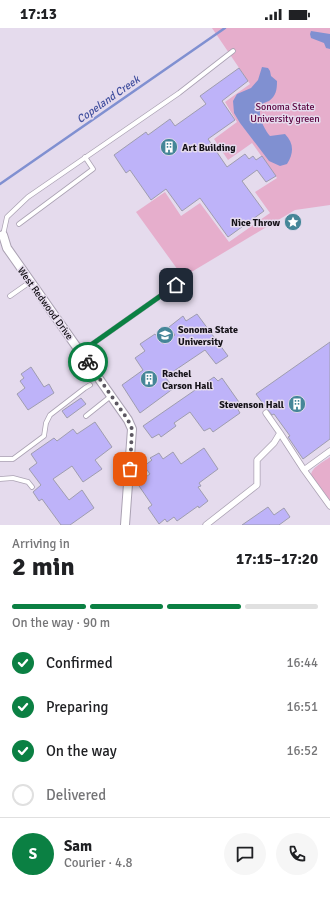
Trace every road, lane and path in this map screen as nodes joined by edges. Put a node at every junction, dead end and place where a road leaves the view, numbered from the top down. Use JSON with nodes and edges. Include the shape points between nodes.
{"nodes":[{"id":1,"x":233,"y":51,"type":"dead end"},
{"id":2,"x":85,"y":157,"type":"junction"},
{"id":3,"x":19,"y":224,"type":"dead end"},
{"id":4,"x":3,"y":235,"type":"joint"},
{"id":5,"x":31,"y":281,"type":"junction"},
{"id":6,"x":176,"y":285,"type":"dead end"},
{"id":7,"x":10,"y":296,"type":"dead end"},
{"id":8,"x":81,"y":352,"type":"junction"},
{"id":9,"x":90,"y":385,"type":"dead end"},
{"id":10,"x":111,"y":396,"type":"junction"},
{"id":11,"x":266,"y":413,"type":"dead end"},
{"id":12,"x":86,"y":416,"type":"dead end"},
{"id":13,"x":280,"y":433,"type":"junction"},
{"id":14,"x":330,"y":451,"type":"edge"},
{"id":15,"x":0,"y":459,"type":"edge"},
{"id":16,"x":304,"y":470,"type":"junction"},
{"id":17,"x":0,"y":479,"type":"edge"},
{"id":18,"x":32,"y":487,"type":"dead end"},
{"id":19,"x":330,"y":506,"type":"edge"},
{"id":20,"x":125,"y":525,"type":"edge"},
{"id":21,"x":206,"y":525,"type":"edge"}],
"edges":[{"from":1,"to":2,"type":"lane","via":[[179,93]]},
{"from":2,"to":3,"type":"lane","via":[[94,169]]},
{"from":2,"to":4,"type":"lane","via":[[28,197],[7,217]]},
{"from":4,"to":5,"type":"street","name":"West Redwood Drive","via":[[7,248]]},
{"from":5,"to":7,"type":"lane"},
{"from":5,"to":8,"type":"street","name":"West Redwood Drive"},
{"from":6,"to":8,"type":"lane"},
{"from":8,"to":10,"type":"street","name":"West Redwood Drive"},
{"from":9,"to":15,"type":"lane","via":[[50,415],[44,436],[13,459]]},
{"from":10,"to":12,"type":"lane"},
{"from":10,"to":20,"type":"street","name":"West Redwood Drive","via":[[132,429]]},
{"from":11,"to":13,"type":"street"},
{"from":13,"to":16,"type":"street"},
{"from":13,"to":21,"type":"street","via":[[257,460],[257,485]]},
{"from":14,"to":16,"type":"street"},
{"from":16,"to":19,"type":"street"},
{"from":17,"to":18,"type":"lane","via":[[13,478],[28,482]]}]}
